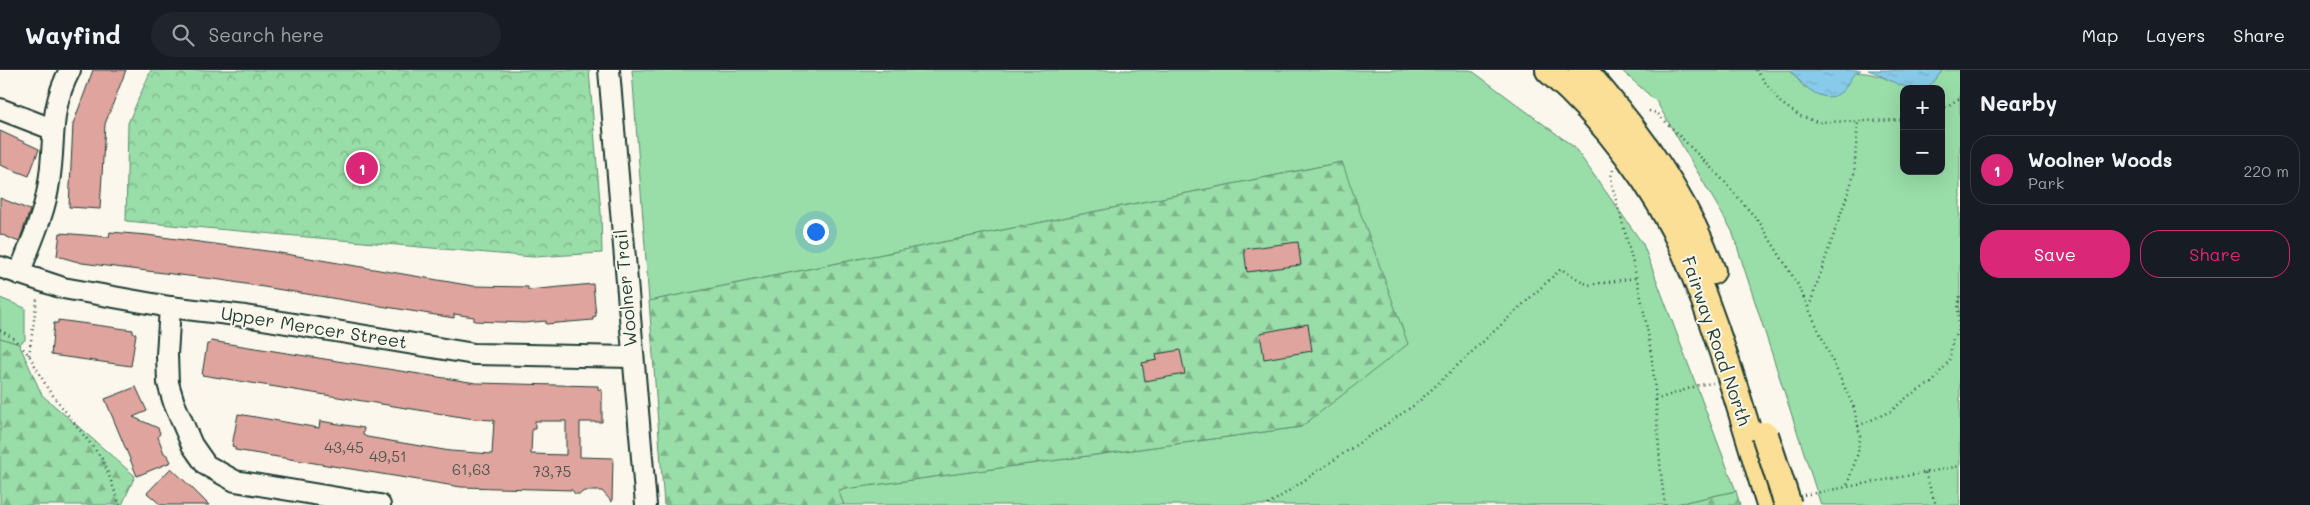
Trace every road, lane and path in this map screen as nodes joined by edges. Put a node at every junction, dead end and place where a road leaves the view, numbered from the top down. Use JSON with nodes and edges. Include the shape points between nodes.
{"nodes":[{"id":1,"x":70,"y":70,"type":"edge"},
{"id":2,"x":609,"y":70,"type":"edge"},
{"id":3,"x":1549,"y":70,"type":"edge"},
{"id":4,"x":1582,"y":70,"type":"edge"},
{"id":5,"x":1756,"y":70,"type":"edge"},
{"id":6,"x":1960,"y":98,"type":"edge"},
{"id":7,"x":1945,"y":107,"type":"edge"},
{"id":8,"x":0,"y":109,"type":"edge"},
{"id":9,"x":1649,"y":111,"type":"dead end"},
{"id":10,"x":1858,"y":120,"type":"junction"},
{"id":11,"x":1900,"y":120,"type":"edge"},
{"id":12,"x":52,"y":129,"type":"junction"},
{"id":13,"x":1614,"y":166,"type":"dead end"},
{"id":14,"x":0,"y":267,"type":"edge"},
{"id":15,"x":19,"y":274,"type":"junction"},
{"id":16,"x":1636,"y":278,"type":"junction"},
{"id":17,"x":1960,"y":296,"type":"edge"},
{"id":18,"x":37,"y":299,"type":"dead end"},
{"id":19,"x":170,"y":307,"type":"junction"},
{"id":20,"x":1809,"y":307,"type":"junction"},
{"id":21,"x":0,"y":330,"type":"edge"},
{"id":22,"x":30,"y":355,"type":"junction"},
{"id":23,"x":632,"y":357,"type":"junction"},
{"id":24,"x":1715,"y":383,"type":"dead end"},
{"id":25,"x":1654,"y":400,"type":"junction"},
{"id":26,"x":1858,"y":426,"type":"junction"},
{"id":27,"x":1758,"y":438,"type":"junction"},
{"id":28,"x":1960,"y":466,"type":"edge"},
{"id":29,"x":1925,"y":473,"type":"junction"},
{"id":30,"x":1846,"y":488,"type":"junction"},
{"id":31,"x":1795,"y":501,"type":"edge"},
{"id":32,"x":120,"y":505,"type":"edge"},
{"id":33,"x":380,"y":505,"type":"edge"},
{"id":34,"x":646,"y":505,"type":"edge"},
{"id":35,"x":1268,"y":505,"type":"edge"},
{"id":36,"x":1665,"y":505,"type":"edge"},
{"id":37,"x":1770,"y":505,"type":"edge"},
{"id":38,"x":1936,"y":505,"type":"edge"}],
"edges":[{"from":1,"to":12,"type":"street","via":[[59,91]]},
{"from":2,"to":23,"type":"street","name":"Woolner Trail"},
{"from":3,"to":27,"type":"main road","name":"Fairway Road North","via":[[1576,93],[1623,150],[1661,206],[1686,252]]},
{"from":4,"to":27,"type":"main road","name":"Fairway Road North","via":[[1636,134],[1679,198],[1702,245],[1728,316]]},
{"from":5,"to":10,"type":"path","via":[[1781,103],[1800,116],[1817,122]]},
{"from":6,"to":7,"type":"path"},
{"from":8,"to":12,"type":"street"},
{"from":9,"to":20,"type":"path","via":[[1664,120],[1760,223]]},
{"from":10,"to":11,"type":"path"},
{"from":10,"to":20,"type":"path","via":[[1854,175]]},
{"from":12,"to":15,"type":"street","via":[[46,201]]},
{"from":13,"to":16,"type":"path","via":[[1613,189]]},
{"from":14,"to":15,"type":"street","name":"Upper Mercer Street"},
{"from":15,"to":19,"type":"street","name":"Upper Mercer Street","via":[[63,288]]},
{"from":16,"to":25,"type":"path","via":[[1651,353]]},
{"from":16,"to":35,"type":"path","via":[[1588,285],[1561,269],[1416,404]]},
{"from":17,"to":26,"type":"path","via":[[1959,330],[1953,339],[1948,361],[1940,372],[1932,382],[1891,411]]},
{"from":18,"to":22,"type":"path"},
{"from":19,"to":23,"type":"street","name":"Upper Mercer Street","via":[[245,316],[474,354]]},
{"from":19,"to":33,"type":"street","via":[[168,383],[192,445],[206,465],[235,481]]},
{"from":20,"to":26,"type":"path","via":[[1854,408]]},
{"from":21,"to":22,"type":"path"},
{"from":22,"to":32,"type":"path","via":[[48,389],[103,460]]},
{"from":23,"to":34,"type":"street","name":"Woolner Trail"},
{"from":24,"to":25,"type":"path","via":[[1698,385]]},
{"from":25,"to":36,"type":"path"},
{"from":26,"to":30,"type":"path","via":[[1858,453]]},
{"from":27,"to":31,"type":"main road","name":"Fairway Road North","bridge":true},
{"from":27,"to":37,"type":"main road","name":"Fairway Road North"},
{"from":28,"to":29,"type":"path"},
{"from":29,"to":30,"type":"path"},
{"from":29,"to":38,"type":"path"},
{"from":30,"to":31,"type":"path"}]}
